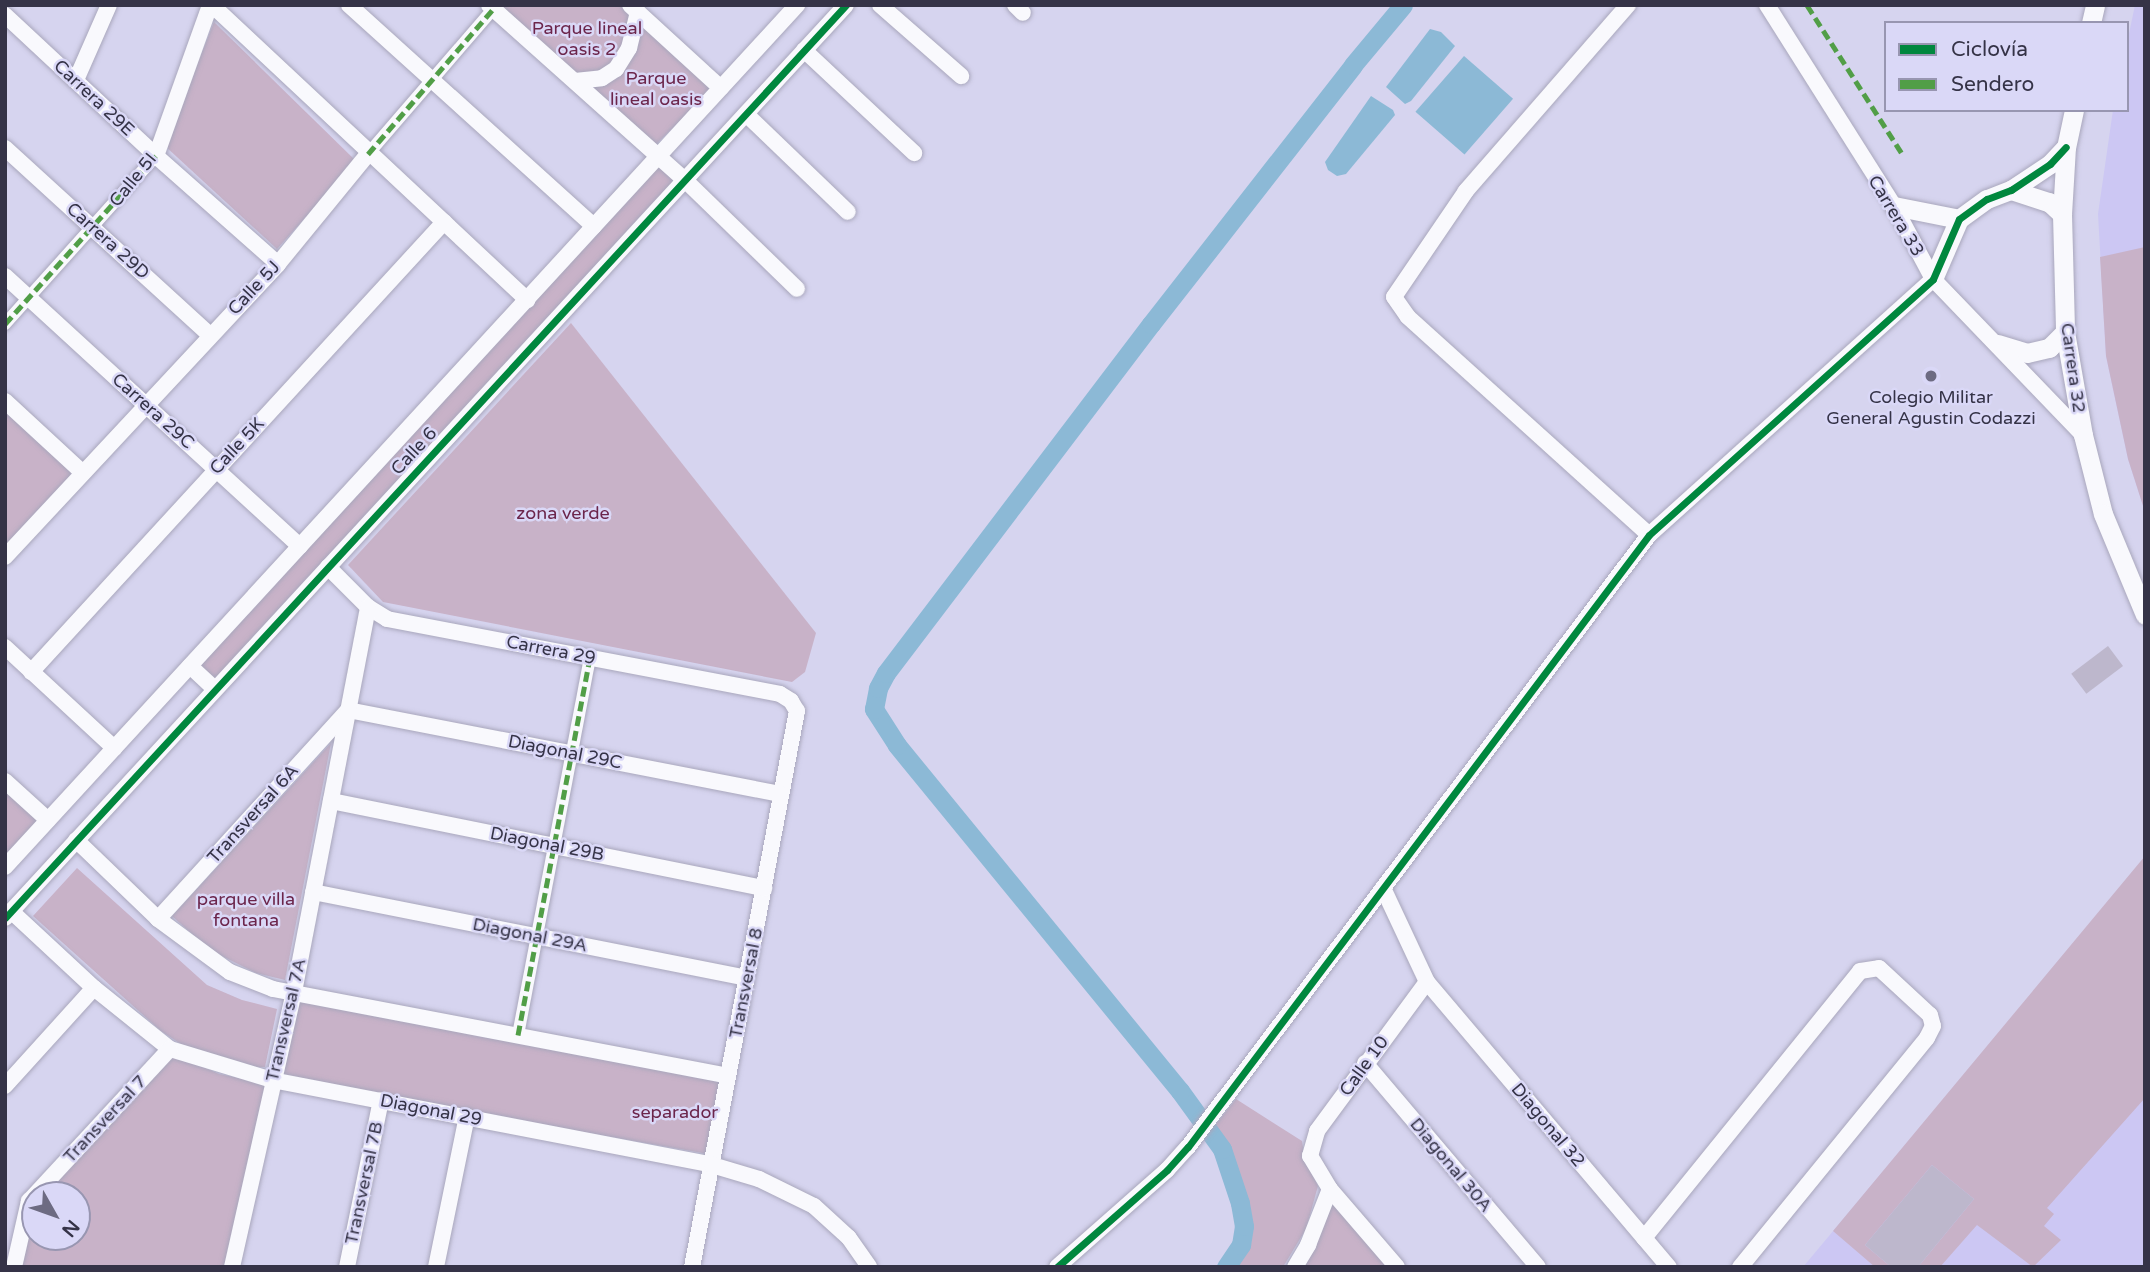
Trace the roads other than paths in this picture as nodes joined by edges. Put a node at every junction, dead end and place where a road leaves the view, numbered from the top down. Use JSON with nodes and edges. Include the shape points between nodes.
{"nodes":[{"id":1,"x":108,"y":5,"type":"edge"},
{"id":2,"x":211,"y":5,"type":"edge"},
{"id":3,"x":349,"y":5,"type":"edge"},
{"id":4,"x":846,"y":5,"type":"edge"},
{"id":5,"x":880,"y":5,"type":"edge"},
{"id":6,"x":1628,"y":5,"type":"edge"},
{"id":7,"x":1767,"y":5,"type":"edge"},
{"id":8,"x":491,"y":7,"type":"edge"},
{"id":9,"x":793,"y":7,"type":"edge"},
{"id":10,"x":634,"y":9,"type":"edge"},
{"id":11,"x":10,"y":13,"type":"edge"},
{"id":12,"x":804,"y":50,"type":"junction"},
{"id":13,"x":961,"y":76,"type":"dead end"},
{"id":14,"x":430,"y":79,"type":"junction"},
{"id":15,"x":76,"y":80,"type":"junction"},
{"id":16,"x":575,"y":82,"type":"junction"},
{"id":17,"x":721,"y":88,"type":"junction"},
{"id":18,"x":2074,"y":112,"type":"edge"},
{"id":19,"x":746,"y":114,"type":"junction"},
{"id":20,"x":2066,"y":147,"type":"junction"},
{"id":21,"x":5,"y":148,"type":"edge"},
{"id":22,"x":914,"y":153,"type":"dead end"},
{"id":23,"x":368,"y":154,"type":"junction"},
{"id":24,"x":156,"y":156,"type":"junction"},
{"id":25,"x":658,"y":156,"type":"junction"},
{"id":26,"x":685,"y":180,"type":"junction"},
{"id":27,"x":2011,"y":191,"type":"junction"},
{"id":28,"x":1894,"y":206,"type":"junction"},
{"id":29,"x":848,"y":212,"type":"dead end"},
{"id":30,"x":2062,"y":214,"type":"junction"},
{"id":31,"x":1959,"y":219,"type":"junction"},
{"id":32,"x":444,"y":222,"type":"junction"},
{"id":33,"x":594,"y":226,"type":"junction"},
{"id":34,"x":93,"y":228,"type":"junction"},
{"id":35,"x":278,"y":264,"type":"junction"},
{"id":36,"x":5,"y":276,"type":"edge"},
{"id":37,"x":1933,"y":279,"type":"junction"},
{"id":38,"x":797,"y":289,"type":"dead end"},
{"id":39,"x":30,"y":299,"type":"junction"},
{"id":40,"x":527,"y":300,"type":"junction"},
{"id":41,"x":5,"y":324,"type":"edge"},
{"id":42,"x":2065,"y":332,"type":"junction"},
{"id":43,"x":210,"y":335,"type":"junction"},
{"id":44,"x":1998,"y":344,"type":"junction"},
{"id":45,"x":5,"y":401,"type":"edge"},
{"id":46,"x":145,"y":404,"type":"junction"},
{"id":47,"x":2083,"y":435,"type":"junction"},
{"id":48,"x":217,"y":468,"type":"junction"},
{"id":49,"x":83,"y":472,"type":"junction"},
{"id":50,"x":1649,"y":535,"type":"junction"},
{"id":51,"x":300,"y":546,"type":"junction"},
{"id":52,"x":5,"y":557,"type":"edge"},
{"id":53,"x":328,"y":567,"type":"junction"},
{"id":54,"x":368,"y":607,"type":"junction"},
{"id":55,"x":2145,"y":615,"type":"edge"},
{"id":56,"x":5,"y":647,"type":"edge"},
{"id":57,"x":590,"y":657,"type":"junction"},
{"id":58,"x":190,"y":666,"type":"junction"},
{"id":59,"x":31,"y":672,"type":"junction"},
{"id":60,"x":215,"y":689,"type":"junction"},
{"id":61,"x":791,"y":701,"type":"joint"},
{"id":62,"x":348,"y":710,"type":"junction"},
{"id":63,"x":114,"y":748,"type":"junction"},
{"id":64,"x":572,"y":753,"type":"junction"},
{"id":65,"x":5,"y":781,"type":"edge"},
{"id":66,"x":781,"y":794,"type":"junction"},
{"id":67,"x":331,"y":801,"type":"junction"},
{"id":68,"x":48,"y":820,"type":"junction"},
{"id":69,"x":76,"y":840,"type":"junction"},
{"id":70,"x":554,"y":846,"type":"junction"},
{"id":71,"x":5,"y":867,"type":"edge"},
{"id":72,"x":764,"y":888,"type":"junction"},
{"id":73,"x":1383,"y":888,"type":"junction"},
{"id":74,"x":313,"y":892,"type":"junction"},
{"id":75,"x":8,"y":915,"type":"edge"},
{"id":76,"x":158,"y":919,"type":"junction"},
{"id":77,"x":537,"y":936,"type":"junction"},
{"id":78,"x":747,"y":978,"type":"junction"},
{"id":79,"x":1427,"y":982,"type":"junction"},
{"id":80,"x":94,"y":988,"type":"junction"},
{"id":81,"x":294,"y":992,"type":"junction"},
{"id":82,"x":518,"y":1035,"type":"junction"},
{"id":83,"x":170,"y":1049,"type":"junction"},
{"id":84,"x":1365,"y":1063,"type":"junction"},
{"id":85,"x":728,"y":1076,"type":"junction"},
{"id":86,"x":272,"y":1080,"type":"junction"},
{"id":87,"x":5,"y":1086,"type":"edge"},
{"id":88,"x":381,"y":1100,"type":"junction"},
{"id":89,"x":467,"y":1116,"type":"junction"},
{"id":90,"x":712,"y":1165,"type":"junction"},
{"id":91,"x":1330,"y":1189,"type":"junction"},
{"id":92,"x":1644,"y":1238,"type":"junction"},
{"id":93,"x":12,"y":1262,"type":"edge"},
{"id":94,"x":232,"y":1267,"type":"edge"},
{"id":95,"x":346,"y":1267,"type":"edge"},
{"id":96,"x":436,"y":1267,"type":"edge"},
{"id":97,"x":692,"y":1267,"type":"edge"},
{"id":98,"x":869,"y":1267,"type":"edge"},
{"id":99,"x":1057,"y":1267,"type":"edge"},
{"id":100,"x":1295,"y":1267,"type":"edge"},
{"id":101,"x":1396,"y":1267,"type":"edge"},
{"id":102,"x":1538,"y":1267,"type":"edge"},
{"id":103,"x":1668,"y":1267,"type":"edge"},
{"id":104,"x":1740,"y":1267,"type":"edge"}],
"edges":[{"from":1,"to":15,"type":"street"},
{"from":2,"to":23,"type":"street"},
{"from":2,"to":24,"type":"street","name":"Calle 5I"},
{"from":3,"to":14,"type":"street"},
{"from":4,"to":12,"type":"street","name":"Calle 6"},
{"from":5,"to":13,"type":"street"},
{"from":6,"to":50,"type":"street","via":[[1466,191],[1394,297],[1408,317]]},
{"from":7,"to":28,"type":"street","name":"Carrera 33"},
{"from":8,"to":14,"type":"street","name":"Calle 5J"},
{"from":8,"to":16,"type":"street"},
{"from":9,"to":17,"type":"street","name":"Calle 6"},
{"from":10,"to":16,"type":"street","via":[[629,48],[617,69],[601,78]]},
{"from":10,"to":17,"type":"street"},
{"from":11,"to":15,"type":"street","name":"Carrera 29E"},
{"from":12,"to":19,"type":"street","name":"Calle 6"},
{"from":12,"to":22,"type":"street"},
{"from":14,"to":23,"type":"street","name":"Calle 5J"},
{"from":14,"to":33,"type":"street"},
{"from":15,"to":24,"type":"street","name":"Carrera 29E"},
{"from":16,"to":25,"type":"street"},
{"from":17,"to":25,"type":"street","name":"Calle 6"},
{"from":18,"to":20,"type":"street","name":"Carrera 32"},
{"from":19,"to":26,"type":"street","name":"Calle 6"},
{"from":19,"to":29,"type":"street"},
{"from":20,"to":27,"type":"street"},
{"from":20,"to":30,"type":"street","name":"Carrera 32"},
{"from":21,"to":34,"type":"street","name":"Carrera 29D"},
{"from":23,"to":32,"type":"street"},
{"from":23,"to":35,"type":"street","name":"Calle 5J"},
{"from":24,"to":34,"type":"street","name":"Calle 5I"},
{"from":24,"to":35,"type":"street","name":"Carrera 29E"},
{"from":25,"to":26,"type":"street"},
{"from":25,"to":33,"type":"street","name":"Calle 6"},
{"from":26,"to":38,"type":"street"},
{"from":26,"to":53,"type":"street","name":"Calle 6"},
{"from":27,"to":30,"type":"street","via":[[2049,202]]},
{"from":27,"to":31,"type":"street","via":[[1987,199]]},
{"from":28,"to":31,"type":"street"},
{"from":28,"to":37,"type":"street","name":"Carrera 33"},
{"from":30,"to":42,"type":"street","name":"Carrera 32"},
{"from":31,"to":37,"type":"street"},
{"from":32,"to":40,"type":"street"},
{"from":32,"to":48,"type":"street","name":"Calle 5K"},
{"from":33,"to":40,"type":"street","name":"Calle 6"},
{"from":34,"to":39,"type":"street","name":"Calle 5I"},
{"from":34,"to":43,"type":"street","name":"Carrera 29D"},
{"from":35,"to":43,"type":"street","name":"Calle 5J"},
{"from":36,"to":39,"type":"street","name":"Carrera 29C"},
{"from":37,"to":44,"type":"street","name":"Carrera 33"},
{"from":37,"to":50,"type":"street"},
{"from":39,"to":41,"type":"street","name":"Calle 5I"},
{"from":39,"to":46,"type":"street","name":"Carrera 29C"},
{"from":40,"to":51,"type":"street","name":"Calle 6"},
{"from":42,"to":44,"type":"street","via":[[2049,348],[2027,353]]},
{"from":42,"to":47,"type":"street","name":"Carrera 32"},
{"from":43,"to":46,"type":"street","name":"Calle 5J"},
{"from":44,"to":47,"type":"street","name":"Carrera 33"},
{"from":45,"to":49,"type":"street"},
{"from":46,"to":48,"type":"street","name":"Carrera 29C"},
{"from":46,"to":49,"type":"street","name":"Calle 5J"},
{"from":47,"to":55,"type":"street","name":"Carrera 32","via":[[2104,514]]},
{"from":48,"to":51,"type":"street","name":"Carrera 29C"},
{"from":48,"to":59,"type":"street","name":"Calle 5K"},
{"from":49,"to":52,"type":"street","name":"Calle 5J"},
{"from":50,"to":73,"type":"street"},
{"from":51,"to":58,"type":"street","name":"Calle 6"},
{"from":53,"to":54,"type":"street","name":"Carrera 29"},
{"from":53,"to":60,"type":"street","name":"Calle 6"},
{"from":54,"to":57,"type":"street","name":"Carrera 29","via":[[387,619]]},
{"from":54,"to":62,"type":"street","name":"Transversal 7A"},
{"from":56,"to":59,"type":"street"},
{"from":57,"to":61,"type":"street","name":"Carrera 29","via":[[780,694]]},
{"from":57,"to":64,"type":"street"},
{"from":58,"to":60,"type":"street"},
{"from":58,"to":63,"type":"street","name":"Calle 6"},
{"from":59,"to":63,"type":"street"},
{"from":60,"to":69,"type":"street","name":"Calle 6"},
{"from":61,"to":66,"type":"street","name":"Transversal 8","via":[[797,711]]},
{"from":62,"to":64,"type":"street","name":"Diagonal 29C"},
{"from":62,"to":67,"type":"street","name":"Transversal 7A"},
{"from":62,"to":76,"type":"street","name":"Transversal 6A"},
{"from":63,"to":68,"type":"street","name":"Calle 6"},
{"from":64,"to":66,"type":"street","name":"Diagonal 29C"},
{"from":64,"to":70,"type":"street"},
{"from":65,"to":68,"type":"street"},
{"from":66,"to":72,"type":"street","name":"Transversal 8"},
{"from":67,"to":70,"type":"street","name":"Diagonal 29B"},
{"from":67,"to":74,"type":"street","name":"Transversal 7A"},
{"from":68,"to":71,"type":"street","name":"Calle 6"},
{"from":69,"to":75,"type":"street","name":"Calle 6"},
{"from":69,"to":76,"type":"street"},
{"from":70,"to":72,"type":"street","name":"Diagonal 29B"},
{"from":70,"to":77,"type":"street"},
{"from":72,"to":78,"type":"street","name":"Transversal 8"},
{"from":73,"to":79,"type":"street","name":"Diagonal 32"},
{"from":73,"to":99,"type":"street","via":[[1188,1147]]},
{"from":74,"to":77,"type":"street","name":"Diagonal 29A"},
{"from":74,"to":81,"type":"street","name":"Transversal 7A"},
{"from":75,"to":80,"type":"street","name":"Diagonal 29"},
{"from":76,"to":81,"type":"street","via":[[230,972]]},
{"from":77,"to":78,"type":"street","name":"Diagonal 29A"},
{"from":77,"to":82,"type":"street"},
{"from":78,"to":85,"type":"street","name":"Transversal 8"},
{"from":79,"to":84,"type":"street","name":"Calle 10"},
{"from":79,"to":92,"type":"street","name":"Diagonal 32"},
{"from":80,"to":83,"type":"street","name":"Diagonal 29"},
{"from":80,"to":87,"type":"street"},
{"from":81,"to":82,"type":"street"},
{"from":81,"to":86,"type":"street","name":"Transversal 7A"},
{"from":82,"to":85,"type":"street"},
{"from":83,"to":86,"type":"street","name":"Diagonal 29"},
{"from":83,"to":93,"type":"street","name":"Transversal 7","via":[[29,1201]]},
{"from":84,"to":91,"type":"street","name":"Calle 10","via":[[1317,1131],[1310,1156]]},
{"from":84,"to":102,"type":"street","name":"Diagonal 30A"},
{"from":85,"to":90,"type":"street","name":"Transversal 8"},
{"from":86,"to":88,"type":"street","name":"Diagonal 29"},
{"from":86,"to":94,"type":"street","name":"Transversal 7A"},
{"from":88,"to":89,"type":"street","name":"Diagonal 29"},
{"from":88,"to":95,"type":"street","name":"Transversal 7B"},
{"from":89,"to":90,"type":"street","name":"Diagonal 29"},
{"from":89,"to":96,"type":"street"},
{"from":90,"to":97,"type":"street","name":"Transversal 8"},
{"from":90,"to":98,"type":"street","name":"Diagonal 29","via":[[759,1179],[814,1206],[849,1238]]},
{"from":91,"to":100,"type":"street"},
{"from":91,"to":101,"type":"street"},
{"from":92,"to":103,"type":"street","name":"Diagonal 32"},
{"from":92,"to":104,"type":"street","via":[[1860,971],[1879,968],[1930,1015],[1933,1026]]}]}
